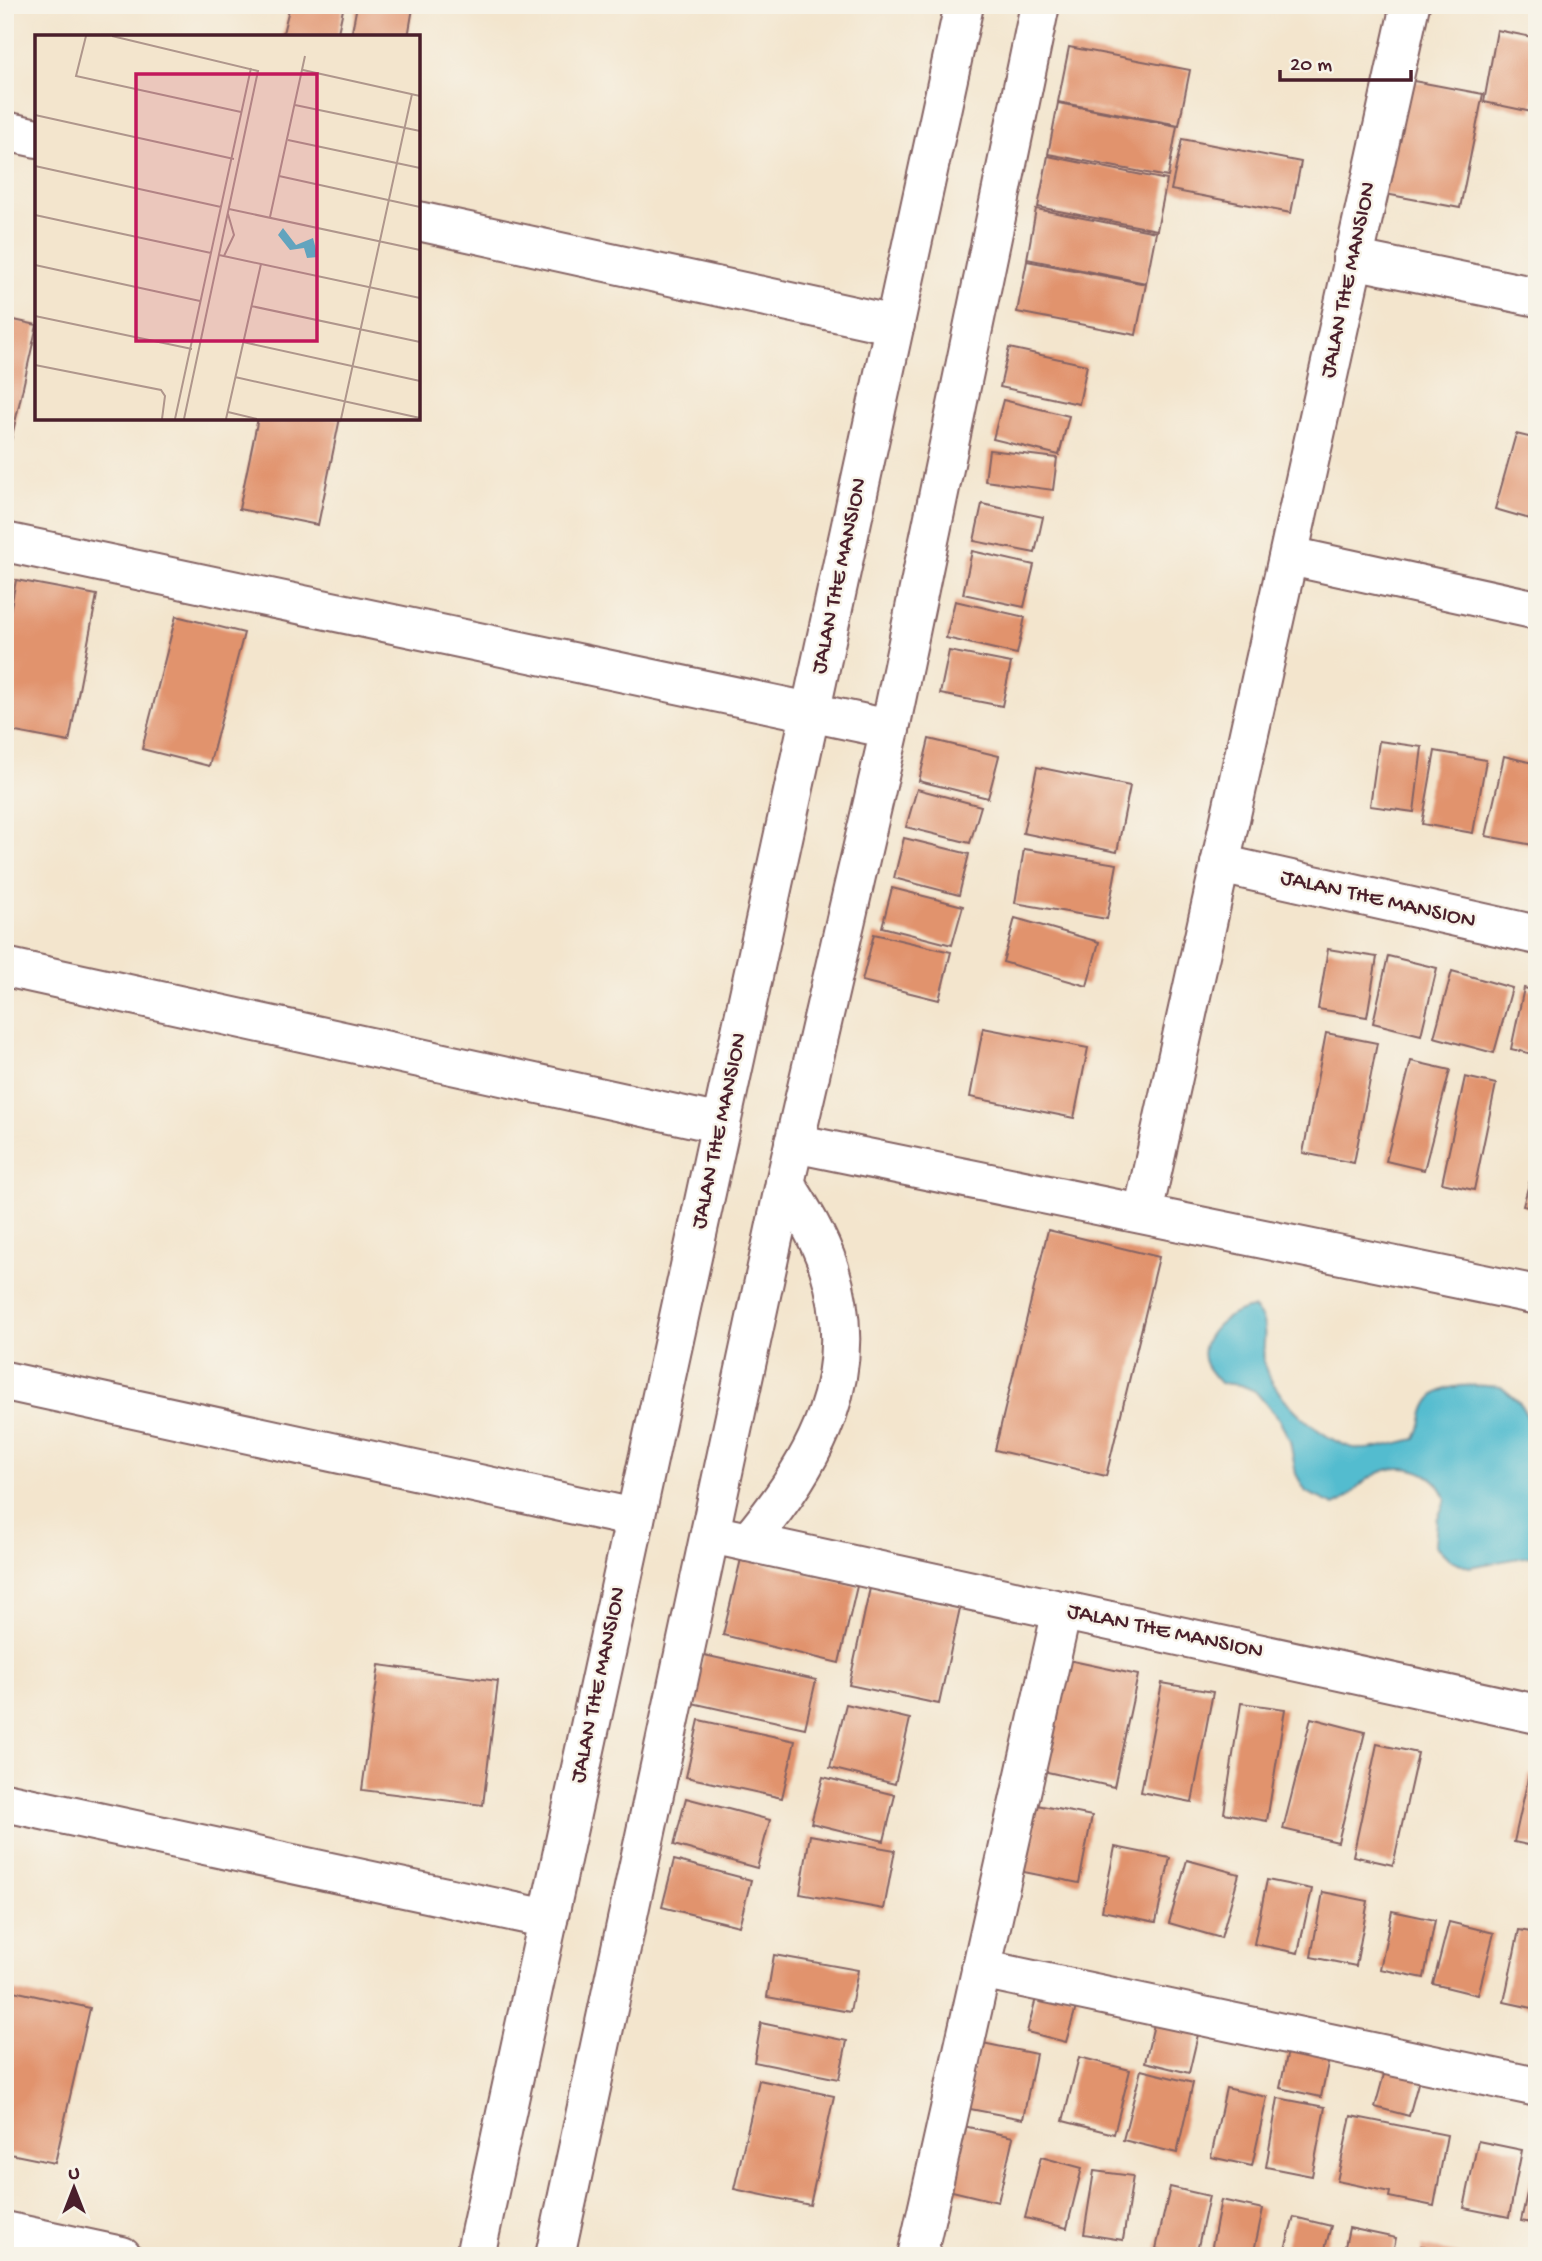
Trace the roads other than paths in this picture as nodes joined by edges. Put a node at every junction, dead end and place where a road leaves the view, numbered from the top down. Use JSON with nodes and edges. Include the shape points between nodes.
{"nodes":[{"id":1,"x":964,"y":5,"type":"edge"},
{"id":2,"x":1040,"y":5,"type":"edge"},
{"id":3,"x":1410,"y":5,"type":"edge"},
{"id":4,"x":5,"y":131,"type":"edge"},
{"id":5,"x":35,"y":138,"type":"edge"},
{"id":6,"x":420,"y":221,"type":"edge"},
{"id":7,"x":1352,"y":259,"type":"junction"},
{"id":8,"x":1537,"y":298,"type":"edge"},
{"id":9,"x":895,"y":325,"type":"junction"},
{"id":10,"x":5,"y":542,"type":"edge"},
{"id":11,"x":1290,"y":556,"type":"junction"},
{"id":12,"x":1537,"y":610,"type":"edge"},
{"id":13,"x":810,"y":714,"type":"junction"},
{"id":14,"x":890,"y":729,"type":"junction"},
{"id":15,"x":1220,"y":864,"type":"junction"},
{"id":16,"x":1537,"y":935,"type":"edge"},
{"id":17,"x":5,"y":967,"type":"edge"},
{"id":18,"x":721,"y":1124,"type":"junction"},
{"id":19,"x":794,"y":1143,"type":"junction"},
{"id":20,"x":785,"y":1183,"type":"junction"},
{"id":21,"x":1143,"y":1213,"type":"junction"},
{"id":22,"x":1537,"y":1295,"type":"edge"},
{"id":23,"x":5,"y":1381,"type":"edge"},
{"id":24,"x":635,"y":1518,"type":"junction"},
{"id":25,"x":711,"y":1534,"type":"junction"},
{"id":26,"x":748,"y":1542,"type":"junction"},
{"id":27,"x":1062,"y":1610,"type":"junction"},
{"id":28,"x":1537,"y":1714,"type":"edge"},
{"id":29,"x":5,"y":1802,"type":"edge"},
{"id":30,"x":548,"y":1919,"type":"junction"},
{"id":31,"x":981,"y":1969,"type":"junction"},
{"id":32,"x":1537,"y":2087,"type":"edge"},
{"id":33,"x":5,"y":2231,"type":"edge"},
{"id":34,"x":122,"y":2256,"type":"edge"},
{"id":35,"x":475,"y":2256,"type":"edge"},
{"id":36,"x":555,"y":2256,"type":"edge"},
{"id":37,"x":917,"y":2256,"type":"edge"}],
"edges":[{"from":1,"to":9,"type":"street","name":"JALAN THE MANSION"},
{"from":2,"to":14,"type":"street"},
{"from":3,"to":7,"type":"street","name":"JALAN THE MANSION"},
{"from":4,"to":5,"type":"street"},
{"from":6,"to":9,"type":"street"},
{"from":7,"to":8,"type":"street"},
{"from":7,"to":11,"type":"street","name":"JALAN THE MANSION"},
{"from":9,"to":13,"type":"street","name":"JALAN THE MANSION"},
{"from":10,"to":13,"type":"street"},
{"from":11,"to":12,"type":"street"},
{"from":11,"to":15,"type":"street","name":"JALAN THE MANSION"},
{"from":13,"to":14,"type":"street"},
{"from":13,"to":18,"type":"street","name":"JALAN THE MANSION"},
{"from":14,"to":19,"type":"street"},
{"from":15,"to":16,"type":"street","name":"JALAN THE MANSION"},
{"from":15,"to":21,"type":"street","name":"JALAN THE MANSION"},
{"from":17,"to":18,"type":"street"},
{"from":18,"to":24,"type":"street","name":"JALAN THE MANSION"},
{"from":19,"to":20,"type":"street"},
{"from":19,"to":21,"type":"street"},
{"from":20,"to":25,"type":"street"},
{"from":20,"to":26,"type":"street","via":[[810,1224],[829,1269],[838,1316],[838,1365],[829,1413],[810,1458],[785,1499]]},
{"from":21,"to":22,"type":"street"},
{"from":23,"to":24,"type":"street"},
{"from":24,"to":30,"type":"street","name":"JALAN THE MANSION"},
{"from":25,"to":26,"type":"street","name":"JALAN THE MANSION"},
{"from":25,"to":36,"type":"street"},
{"from":26,"to":27,"type":"street","name":"JALAN THE MANSION"},
{"from":27,"to":28,"type":"street","name":"JALAN THE MANSION"},
{"from":27,"to":31,"type":"street"},
{"from":29,"to":30,"type":"street"},
{"from":30,"to":35,"type":"street","name":"JALAN THE MANSION"},
{"from":31,"to":32,"type":"street"},
{"from":31,"to":37,"type":"street"},
{"from":33,"to":34,"type":"street"}]}
